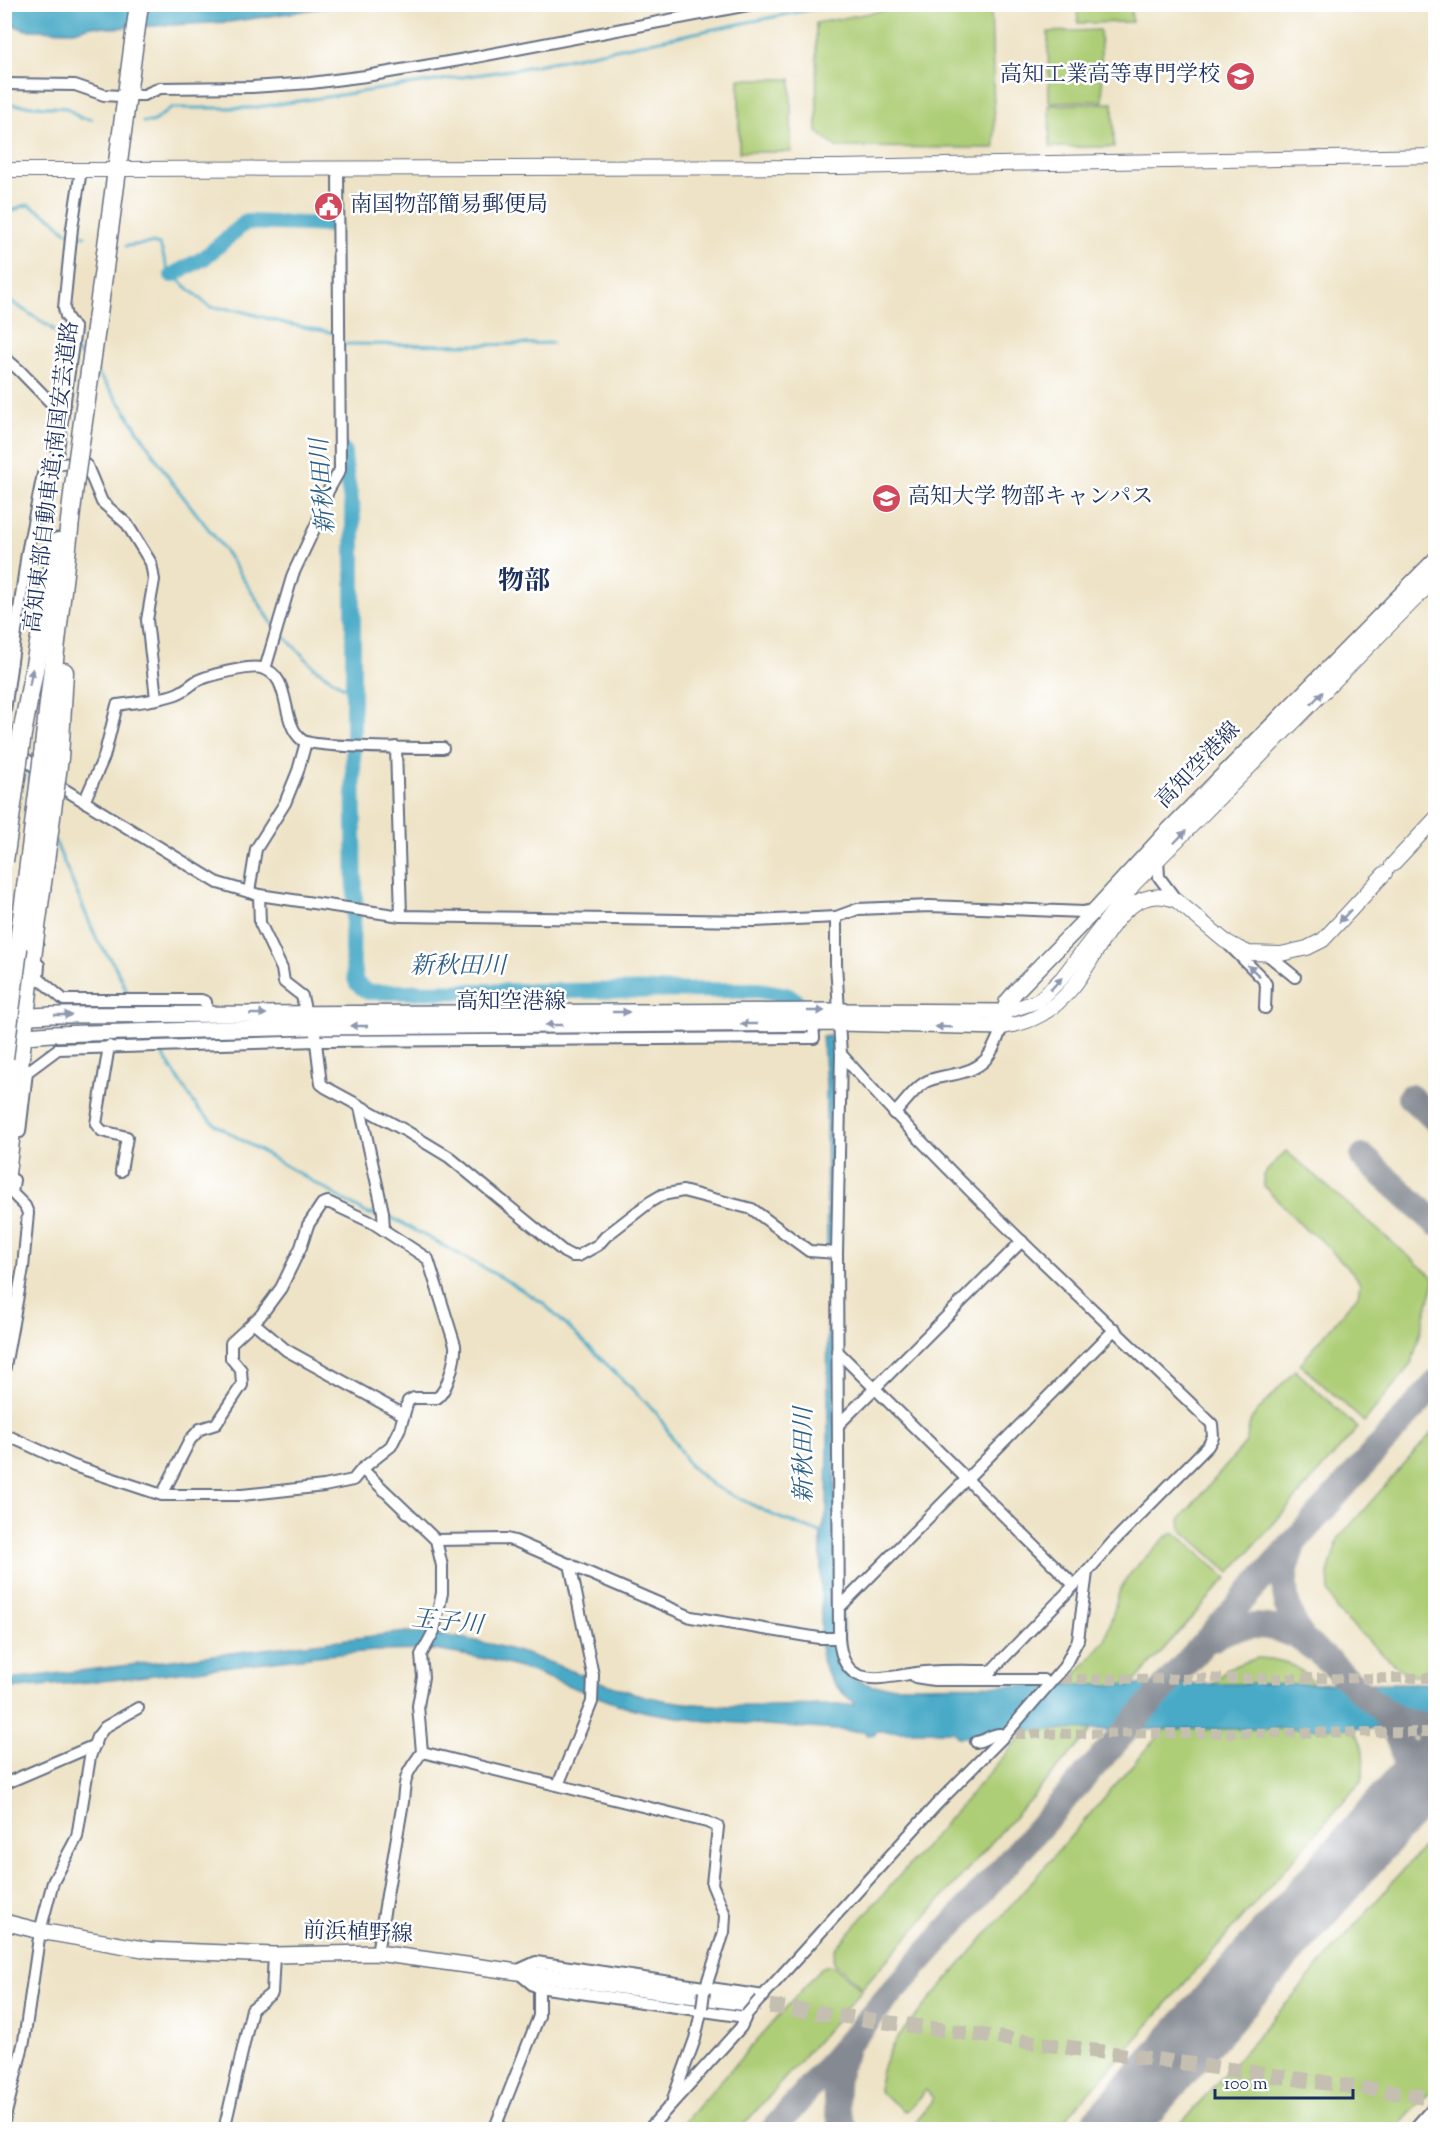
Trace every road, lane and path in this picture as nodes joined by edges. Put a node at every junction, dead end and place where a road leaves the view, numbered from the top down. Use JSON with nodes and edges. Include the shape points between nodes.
{"nodes":[{"id":1,"x":139,"y":4,"type":"edge"},
{"id":2,"x":753,"y":4,"type":"edge"},
{"id":3,"x":4,"y":84,"type":"edge"},
{"id":4,"x":128,"y":91,"type":"junction"},
{"id":5,"x":1436,"y":156,"type":"edge"},
{"id":6,"x":126,"y":169,"type":"dead end"},
{"id":7,"x":338,"y":169,"type":"junction"},
{"id":8,"x":4,"y":170,"type":"edge"},
{"id":9,"x":81,"y":170,"type":"junction"},
{"id":10,"x":109,"y":170,"type":"dead end"},
{"id":11,"x":4,"y":357,"type":"edge"},
{"id":12,"x":64,"y":410,"type":"junction"},
{"id":13,"x":56,"y":464,"type":"junction"},
{"id":14,"x":74,"y":486,"type":"junction"},
{"id":15,"x":1436,"y":559,"type":"edge"},
{"id":16,"x":1436,"y":578,"type":"edge"},
{"id":17,"x":265,"y":669,"type":"junction"},
{"id":18,"x":156,"y":698,"type":"junction"},
{"id":19,"x":4,"y":718,"type":"edge"},
{"id":20,"x":13,"y":737,"type":"edge"},
{"id":21,"x":306,"y":742,"type":"junction"},
{"id":22,"x":396,"y":747,"type":"junction"},
{"id":23,"x":443,"y":748,"type":"dead end"},
{"id":24,"x":51,"y":757,"type":"junction"},
{"id":25,"x":62,"y":790,"type":"junction"},
{"id":26,"x":4,"y":799,"type":"edge"},
{"id":27,"x":84,"y":802,"type":"junction"},
{"id":28,"x":1436,"y":818,"type":"edge"},
{"id":29,"x":1158,"y":859,"type":"junction"},
{"id":30,"x":4,"y":861,"type":"edge"},
{"id":31,"x":254,"y":893,"type":"junction"},
{"id":32,"x":1177,"y":901,"type":"junction"},
{"id":33,"x":1095,"y":910,"type":"junction"},
{"id":34,"x":401,"y":916,"type":"junction"},
{"id":35,"x":836,"y":917,"type":"junction"},
{"id":36,"x":1225,"y":941,"type":"junction"},
{"id":37,"x":1268,"y":955,"type":"junction"},
{"id":38,"x":1295,"y":977,"type":"dead end"},
{"id":39,"x":1265,"y":1008,"type":"dead end"},
{"id":40,"x":207,"y":1014,"type":"junction"},
{"id":41,"x":25,"y":1016,"type":"junction"},
{"id":42,"x":839,"y":1017,"type":"junction"},
{"id":43,"x":1004,"y":1019,"type":"junction"},
{"id":44,"x":312,"y":1027,"type":"junction"},
{"id":45,"x":10,"y":1030,"type":"edge"},
{"id":46,"x":109,"y":1046,"type":"junction"},
{"id":47,"x":840,"y":1054,"type":"junction"},
{"id":48,"x":4,"y":1058,"type":"edge"},
{"id":49,"x":360,"y":1107,"type":"junction"},
{"id":50,"x":894,"y":1114,"type":"junction"},
{"id":51,"x":121,"y":1171,"type":"dead end"},
{"id":52,"x":4,"y":1190,"type":"edge"},
{"id":53,"x":384,"y":1230,"type":"junction"},
{"id":54,"x":1022,"y":1241,"type":"junction"},
{"id":55,"x":832,"y":1253,"type":"junction"},
{"id":56,"x":253,"y":1322,"type":"junction"},
{"id":57,"x":1115,"y":1329,"type":"junction"},
{"id":58,"x":837,"y":1351,"type":"junction"},
{"id":59,"x":4,"y":1372,"type":"edge"},
{"id":60,"x":876,"y":1389,"type":"junction"},
{"id":61,"x":404,"y":1415,"type":"junction"},
{"id":62,"x":838,"y":1425,"type":"junction"},
{"id":63,"x":4,"y":1434,"type":"edge"},
{"id":64,"x":362,"y":1469,"type":"junction"},
{"id":65,"x":968,"y":1479,"type":"junction"},
{"id":66,"x":162,"y":1495,"type":"junction"},
{"id":67,"x":436,"y":1540,"type":"junction"},
{"id":68,"x":570,"y":1564,"type":"junction"},
{"id":69,"x":1087,"y":1572,"type":"junction"},
{"id":70,"x":1074,"y":1585,"type":"junction"},
{"id":71,"x":839,"y":1608,"type":"junction"},
{"id":72,"x":838,"y":1638,"type":"junction"},
{"id":73,"x":906,"y":1676,"type":"junction"},
{"id":74,"x":1043,"y":1680,"type":"tunnel mouth"},
{"id":75,"x":138,"y":1708,"type":"dead end"},
{"id":76,"x":1000,"y":1734,"type":"tunnel mouth"},
{"id":77,"x":976,"y":1742,"type":"dead end"},
{"id":78,"x":95,"y":1745,"type":"junction"},
{"id":79,"x":422,"y":1752,"type":"junction"},
{"id":80,"x":4,"y":1784,"type":"edge"},
{"id":81,"x":558,"y":1785,"type":"junction"},
{"id":82,"x":4,"y":1922,"type":"edge"},
{"id":83,"x":40,"y":1931,"type":"junction"},
{"id":84,"x":377,"y":1953,"type":"junction"},
{"id":85,"x":274,"y":1955,"type":"junction"},
{"id":86,"x":516,"y":1971,"type":"junction"},
{"id":87,"x":539,"y":1987,"type":"junction"},
{"id":88,"x":704,"y":1989,"type":"junction"},
{"id":89,"x":753,"y":2006,"type":"junction"},
{"id":90,"x":701,"y":2010,"type":"junction"},
{"id":91,"x":670,"y":2104,"type":"junction"},
{"id":92,"x":1434,"y":2107,"type":"edge"},
{"id":93,"x":4,"y":2121,"type":"edge"},
{"id":94,"x":224,"y":2130,"type":"edge"},
{"id":95,"x":494,"y":2130,"type":"edge"},
{"id":96,"x":648,"y":2130,"type":"edge"},
{"id":97,"x":1413,"y":2130,"type":"edge"}],
"edges":[{"from":1,"to":4,"type":"highway","name":"高知東部自動車道;南国安芸道路"},
{"from":2,"to":4,"type":"street","via":[[366,76],[252,87],[160,88],[144,95]]},
{"from":3,"to":4,"type":"street","via":[[75,85],[104,95]]},
{"from":4,"to":14,"type":"highway","name":"高知東部自動車道;南国安芸道路","bridge":true},
{"from":5,"to":7,"type":"street","via":[[838,167]]},
{"from":6,"to":7,"type":"street"},
{"from":7,"to":17,"type":"street","via":[[340,470],[293,574]]},
{"from":8,"to":9,"type":"street"},
{"from":9,"to":10,"type":"street"},
{"from":9,"to":12,"type":"street","via":[[64,308],[75,329]]},
{"from":11,"to":12,"type":"street","via":[[57,409]]},
{"from":12,"to":13,"type":"street"},
{"from":13,"to":18,"type":"street","via":[[87,466],[102,501],[127,524],[151,563],[154,580],[147,620]]},
{"from":13,"to":19,"type":"street","via":[[43,474],[27,553]]},
{"from":20,"to":14,"type":"highway","one_way":true},
{"from":14,"to":24,"type":"highway","name":"高知東部自動車道;南国安芸道路","via":[[65,571],[63,683]]},
{"from":15,"to":33,"type":"main road","name":"高知空港線"},
{"from":29,"to":16,"type":"street","one_way":true},
{"from":17,"to":18,"type":"street","via":[[246,668]]},
{"from":17,"to":21,"type":"street","via":[[280,683],[289,721]]},
{"from":18,"to":27,"type":"street","via":[[117,705],[104,757]]},
{"from":20,"to":25,"type":"street","via":[[31,764]]},
{"from":20,"to":26,"type":"street"},
{"from":20,"to":30,"type":"highway","bridge":true},
{"from":21,"to":22,"type":"street"},
{"from":21,"to":31,"type":"street","via":[[285,803],[256,849]]},
{"from":22,"to":23,"type":"street"},
{"from":22,"to":34,"type":"street"},
{"from":24,"to":41,"type":"highway","bridge":true},
{"from":24,"to":45,"type":"highway","bridge":true},
{"from":25,"to":27,"type":"street"},
{"from":25,"to":40,"type":"street","via":[[38,978],[64,1000],[201,1000],[206,1002]]},
{"from":27,"to":31,"type":"street","via":[[218,883]]},
{"from":28,"to":37,"type":"street","one_way":true,"via":[[1323,940],[1294,952]]},
{"from":29,"to":32,"type":"street","via":[[1159,877]]},
{"from":43,"to":29,"type":"street","one_way":true,"via":[[1038,1000],[1062,978]]},
{"from":31,"to":34,"type":"street"},
{"from":31,"to":44,"type":"street","via":[[260,923],[282,969],[284,982],[302,996]]},
{"from":32,"to":36,"type":"street"},
{"from":32,"to":43,"type":"street","via":[[1149,896],[1132,904],[1055,1006],[1032,1020]]},
{"from":33,"to":35,"type":"street","via":[[930,906],[858,909]]},
{"from":33,"to":43,"type":"main road","name":"高知空港線","via":[[1011,996]]},
{"from":34,"to":35,"type":"street","via":[[755,921]]},
{"from":35,"to":42,"type":"street"},
{"from":36,"to":37,"type":"street","via":[[1249,953]]},
{"from":39,"to":36,"type":"street","one_way":true,"via":[[1266,984]]},
{"from":37,"to":38,"type":"street"},
{"from":41,"to":40,"type":"main road","name":"高知空港線","one_way":true},
{"from":40,"to":44,"type":"main road","name":"高知空港線","one_way":true},
{"from":41,"to":45,"type":"highway"},
{"from":42,"to":43,"type":"main road","name":"高知空港線"},
{"from":44,"to":42,"type":"main road","name":"高知空港線","one_way":true},
{"from":42,"to":44,"type":"main road","name":"高知空港線","via":[[813,1023]]},
{"from":42,"to":47,"type":"street"},
{"from":43,"to":50,"type":"street","via":[[992,1051],[981,1065],[924,1083]]},
{"from":44,"to":45,"type":"main road","name":"高知空港線"},
{"from":44,"to":46,"type":"street"},
{"from":44,"to":49,"type":"street","via":[[321,1084]]},
{"from":45,"to":48,"type":"highway","bridge":true},
{"from":45,"to":52,"type":"highway","via":[[14,1120]]},
{"from":46,"to":51,"type":"street","via":[[96,1124],[102,1131],[127,1137]]},
{"from":46,"to":59,"type":"street","via":[[58,1049],[27,1072],[12,1193],[28,1213],[23,1268]]},
{"from":47,"to":50,"type":"street"},
{"from":47,"to":55,"type":"street"},
{"from":49,"to":53,"type":"street"},
{"from":49,"to":55,"type":"street","via":[[448,1157],[572,1256],[598,1245],[662,1195],[683,1191],[752,1209],[809,1251]]},
{"from":50,"to":54,"type":"street"},
{"from":53,"to":56,"type":"street","via":[[328,1202],[322,1204],[308,1225],[285,1281]]},
{"from":53,"to":61,"type":"street","via":[[428,1259],[455,1345],[456,1355],[441,1396],[411,1399]]},
{"from":54,"to":57,"type":"street"},
{"from":54,"to":60,"type":"street"},
{"from":55,"to":58,"type":"street"},
{"from":56,"to":61,"type":"street","via":[[286,1350]]},
{"from":56,"to":66,"type":"street","via":[[231,1343],[231,1358],[241,1370],[242,1385],[216,1424],[200,1429],[190,1440]]},
{"from":57,"to":65,"type":"street"},
{"from":57,"to":69,"type":"street","via":[[1212,1424],[1213,1437]]},
{"from":58,"to":60,"type":"street"},
{"from":58,"to":62,"type":"street"},
{"from":60,"to":62,"type":"street"},
{"from":60,"to":65,"type":"street"},
{"from":61,"to":64,"type":"street","via":[[391,1446]]},
{"from":62,"to":71,"type":"street"},
{"from":63,"to":66,"type":"street","via":[[75,1466]]},
{"from":64,"to":66,"type":"street","via":[[353,1480],[324,1486],[242,1495]]},
{"from":64,"to":67,"type":"street"},
{"from":65,"to":70,"type":"street"},
{"from":65,"to":71,"type":"street"},
{"from":67,"to":68,"type":"street","via":[[507,1539]]},
{"from":67,"to":79,"type":"street","via":[[442,1566],[442,1593],[434,1631],[421,1655],[423,1677],[418,1706]]},
{"from":68,"to":72,"type":"street","via":[[691,1617]]},
{"from":68,"to":81,"type":"street","via":[[593,1675],[592,1702]]},
{"from":69,"to":70,"type":"street"},
{"from":69,"to":89,"type":"street","via":[[1077,1640],[1064,1667]]},
{"from":70,"to":73,"type":"street","via":[[991,1671]]},
{"from":71,"to":72,"type":"street"},
{"from":72,"to":73,"type":"street","via":[[845,1663],[856,1675],[873,1679]]},
{"from":73,"to":74,"type":"street","via":[[934,1680]]},
{"from":75,"to":78,"type":"street","via":[[105,1727]]},
{"from":76,"to":77,"type":"street"},
{"from":78,"to":80,"type":"street"},
{"from":78,"to":83,"type":"street","via":[[77,1837],[53,1882]]},
{"from":79,"to":81,"type":"street"},
{"from":79,"to":84,"type":"street","via":[[405,1779]]},
{"from":81,"to":88,"type":"street","via":[[718,1827],[712,1884],[725,1915],[724,1932]]},
{"from":82,"to":83,"type":"main road","name":"前浜植野線"},
{"from":83,"to":85,"type":"main road","name":"前浜植野線","via":[[149,1950]]},
{"from":83,"to":93,"type":"street","via":[[24,2041]]},
{"from":84,"to":85,"type":"main road","name":"前浜植野線"},
{"from":84,"to":86,"type":"main road","name":"前浜植野線"},
{"from":85,"to":94,"type":"street","via":[[272,1993],[252,2009]]},
{"from":86,"to":87,"type":"street"},
{"from":86,"to":88,"type":"street","via":[[536,1962]]},
{"from":86,"to":89,"type":"main road","name":"前浜植野線"},
{"from":87,"to":90,"type":"street"},
{"from":87,"to":95,"type":"street","via":[[539,2016]]},
{"from":88,"to":89,"type":"street"},
{"from":88,"to":90,"type":"street","bridge":true},
{"from":89,"to":90,"type":"street"},
{"from":89,"to":91,"type":"street","via":[[741,2027]]},
{"from":90,"to":91,"type":"street","via":[[695,2039]]},
{"from":91,"to":96,"type":"street"},
{"from":92,"to":97,"type":"street"}]}
